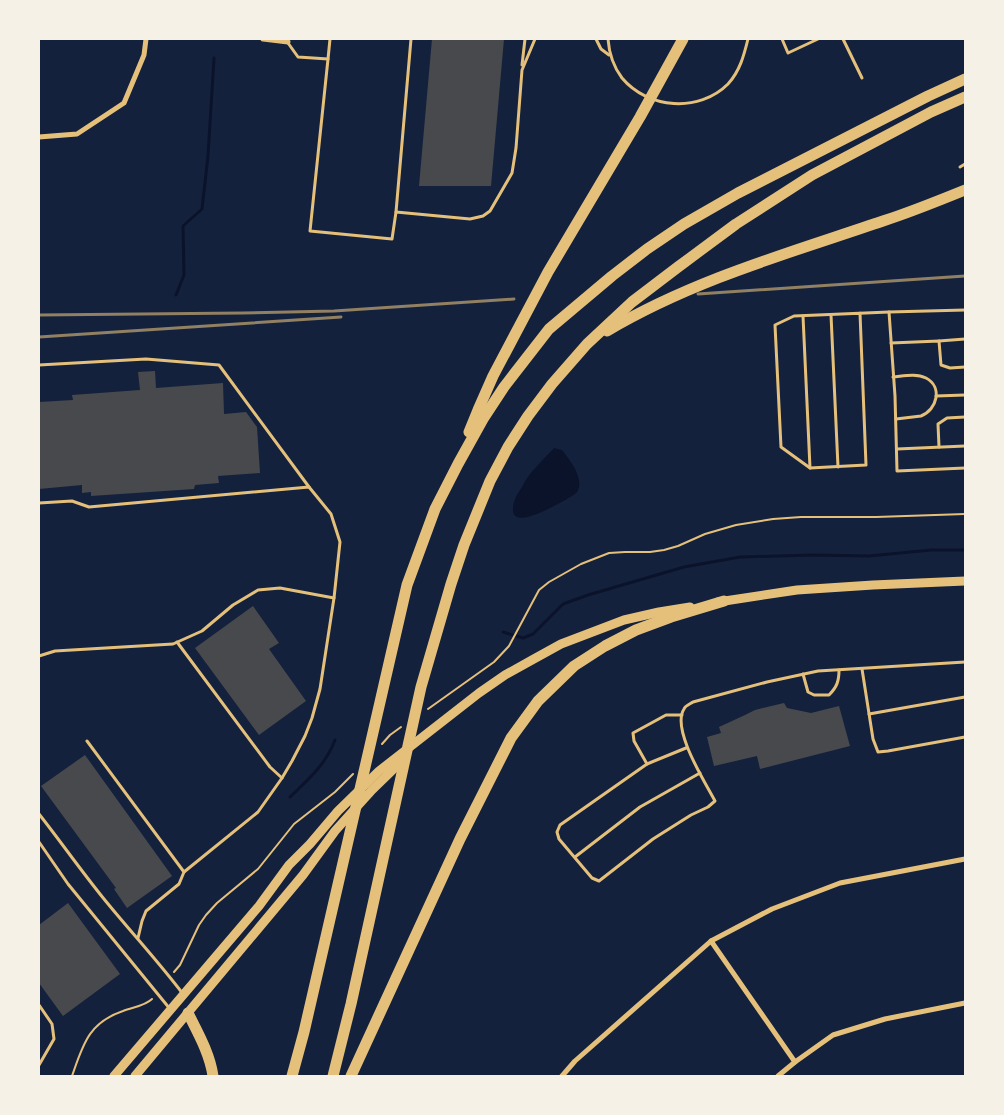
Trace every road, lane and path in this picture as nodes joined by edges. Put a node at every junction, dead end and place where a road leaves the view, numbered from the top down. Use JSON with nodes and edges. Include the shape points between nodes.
{"nodes":[{"id":1,"x":146,"y":39,"type":"edge"},
{"id":2,"x":263,"y":39,"type":"edge"},
{"id":3,"x":330,"y":39,"type":"edge"},
{"id":4,"x":411,"y":39,"type":"edge"},
{"id":5,"x":525,"y":39,"type":"edge"},
{"id":6,"x":536,"y":39,"type":"edge"},
{"id":7,"x":596,"y":39,"type":"edge"},
{"id":8,"x":608,"y":39,"type":"edge"},
{"id":9,"x":683,"y":39,"type":"edge"},
{"id":10,"x":693,"y":39,"type":"edge"},
{"id":11,"x":748,"y":39,"type":"edge"},
{"id":12,"x":782,"y":39,"type":"edge"},
{"id":13,"x":818,"y":39,"type":"edge"},
{"id":14,"x":843,"y":39,"type":"edge"},
{"id":15,"x":288,"y":42,"type":"joint"},
{"id":16,"x":610,"y":56,"type":"junction"},
{"id":17,"x":328,"y":59,"type":"junction"},
{"id":18,"x":522,"y":70,"type":"junction"},
{"id":19,"x":862,"y":78,"type":"dead end"},
{"id":20,"x":661,"y":79,"type":"junction"},
{"id":21,"x":965,"y":79,"type":"edge"},
{"id":22,"x":965,"y":97,"type":"edge"},
{"id":23,"x":39,"y":137,"type":"edge"},
{"id":24,"x":965,"y":164,"type":"edge"},
{"id":25,"x":960,"y":167,"type":"dead end"},
{"id":26,"x":965,"y":190,"type":"edge"},
{"id":27,"x":396,"y":212,"type":"junction"},
{"id":28,"x":965,"y":310,"type":"edge"},
{"id":29,"x":889,"y":312,"type":"junction"},
{"id":30,"x":860,"y":313,"type":"junction"},
{"id":31,"x":831,"y":315,"type":"junction"},
{"id":32,"x":803,"y":316,"type":"junction"},
{"id":33,"x":965,"y":339,"type":"edge"},
{"id":34,"x":939,"y":341,"type":"junction"},
{"id":35,"x":891,"y":343,"type":"junction"},
{"id":36,"x":587,"y":344,"type":"junction"},
{"id":37,"x":39,"y":365,"type":"edge"},
{"id":38,"x":965,"y":368,"type":"edge"},
{"id":39,"x":893,"y":377,"type":"junction"},
{"id":40,"x":965,"y":395,"type":"edge"},
{"id":41,"x":936,"y":396,"type":"junction"},
{"id":42,"x":965,"y":417,"type":"edge"},
{"id":43,"x":896,"y":419,"type":"junction"},
{"id":44,"x":965,"y":446,"type":"edge"},
{"id":45,"x":939,"y":447,"type":"junction"},
{"id":46,"x":897,"y":449,"type":"junction"},
{"id":47,"x":458,"y":464,"type":"junction"},
{"id":48,"x":838,"y":467,"type":"junction"},
{"id":49,"x":810,"y":468,"type":"junction"},
{"id":50,"x":965,"y":468,"type":"edge"},
{"id":51,"x":309,"y":487,"type":"junction"},
{"id":52,"x":39,"y":503,"type":"edge"},
{"id":53,"x":965,"y":514,"type":"edge"},
{"id":54,"x":965,"y":581,"type":"edge"},
{"id":55,"x":334,"y":598,"type":"junction"},
{"id":56,"x":724,"y":601,"type":"junction"},
{"id":57,"x":177,"y":642,"type":"junction"},
{"id":58,"x":39,"y":656,"type":"edge"},
{"id":59,"x":965,"y":662,"type":"edge"},
{"id":60,"x":862,"y":669,"type":"junction"},
{"id":61,"x":839,"y":670,"type":"junction"},
{"id":62,"x":803,"y":674,"type":"junction"},
{"id":63,"x":965,"y":696,"type":"edge"},
{"id":64,"x":428,"y":709,"type":"dead end"},
{"id":65,"x":869,"y":714,"type":"junction"},
{"id":66,"x":682,"y":715,"type":"junction"},
{"id":67,"x":442,"y":722,"type":"junction"},
{"id":68,"x":405,"y":725,"type":"dead end"},
{"id":69,"x":965,"y":737,"type":"edge"},
{"id":70,"x":87,"y":741,"type":"dead end"},
{"id":71,"x":686,"y":748,"type":"junction"},
{"id":72,"x":376,"y":749,"type":"dead end"},
{"id":73,"x":647,"y":764,"type":"junction"},
{"id":74,"x":356,"y":771,"type":"dead end"},
{"id":75,"x":700,"y":773,"type":"junction"},
{"id":76,"x":282,"y":778,"type":"junction"},
{"id":77,"x":39,"y":814,"type":"edge"},
{"id":78,"x":39,"y":842,"type":"edge"},
{"id":79,"x":574,"y":857,"type":"junction"},
{"id":80,"x":965,"y":859,"type":"edge"},
{"id":81,"x":184,"y":872,"type":"junction"},
{"id":82,"x":138,"y":939,"type":"junction"},
{"id":83,"x":711,"y":942,"type":"junction"},
{"id":84,"x":171,"y":977,"type":"junction"},
{"id":85,"x":157,"y":993,"type":"junction"},
{"id":86,"x":183,"y":994,"type":"junction"},
{"id":87,"x":965,"y":1003,"type":"edge"},
{"id":88,"x":39,"y":1005,"type":"edge"},
{"id":89,"x":170,"y":1010,"type":"junction"},
{"id":90,"x":188,"y":1013,"type":"junction"},
{"id":91,"x":794,"y":1062,"type":"junction"},
{"id":92,"x":39,"y":1065,"type":"edge"},
{"id":93,"x":72,"y":1076,"type":"edge"},
{"id":94,"x":114,"y":1076,"type":"edge"},
{"id":95,"x":134,"y":1076,"type":"edge"},
{"id":96,"x":213,"y":1076,"type":"edge"},
{"id":97,"x":292,"y":1076,"type":"edge"},
{"id":98,"x":334,"y":1076,"type":"edge"},
{"id":99,"x":351,"y":1076,"type":"edge"},
{"id":100,"x":562,"y":1076,"type":"edge"},
{"id":101,"x":778,"y":1076,"type":"edge"}],
"edges":[{"from":1,"to":23,"type":"street","via":[[144,55],[124,102],[77,134]]},
{"from":2,"to":15,"type":"street"},
{"from":3,"to":17,"type":"lane"},
{"from":4,"to":27,"type":"lane"},
{"from":5,"to":18,"type":"lane"},
{"from":6,"to":18,"type":"lane"},
{"from":7,"to":16,"type":"lane"},
{"from":8,"to":16,"type":"lane"},
{"from":9,"to":20,"type":"highway"},
{"from":10,"to":20,"type":"highway"},
{"from":11,"to":16,"type":"lane","via":[[743,60],[728,84],[693,103],[660,102],[642,94],[623,78]]},
{"from":12,"to":13,"type":"lane","via":[[788,54]]},
{"from":14,"to":19,"type":"lane"},
{"from":15,"to":17,"type":"lane","via":[[298,56]]},
{"from":17,"to":27,"type":"lane","via":[[310,231],[392,238]]},
{"from":18,"to":27,"type":"lane","via":[[514,167],[490,211],[470,218]]},
{"from":20,"to":47,"type":"highway","via":[[548,272],[498,367]]},
{"from":21,"to":47,"type":"highway","via":[[738,192],[647,249],[548,329],[504,387]]},
{"from":22,"to":36,"type":"highway","via":[[812,175],[736,224],[632,302]]},
{"from":24,"to":25,"type":"lane"},
{"from":26,"to":36,"type":"highway","via":[[700,284],[625,320]]},
{"from":28,"to":29,"type":"lane"},
{"from":29,"to":30,"type":"lane"},
{"from":29,"to":35,"type":"lane"},
{"from":30,"to":31,"type":"lane"},
{"from":30,"to":48,"type":"lane","via":[[866,466]]},
{"from":31,"to":32,"type":"lane"},
{"from":31,"to":48,"type":"lane"},
{"from":32,"to":49,"type":"lane"},
{"from":32,"to":49,"type":"lane","via":[[775,324],[780,437],[781,447]]},
{"from":33,"to":34,"type":"lane"},
{"from":34,"to":35,"type":"lane"},
{"from":34,"to":38,"type":"lane","via":[[941,365]]},
{"from":35,"to":39,"type":"lane"},
{"from":36,"to":98,"type":"highway","via":[[552,384],[508,447],[464,545],[421,687]]},
{"from":37,"to":51,"type":"lane","via":[[146,359],[219,365]]},
{"from":39,"to":41,"type":"lane","via":[[925,378],[933,385]]},
{"from":39,"to":43,"type":"lane"},
{"from":40,"to":41,"type":"lane"},
{"from":41,"to":43,"type":"lane","via":[[933,408],[925,415]]},
{"from":42,"to":45,"type":"lane","via":[[947,418],[938,424]]},
{"from":43,"to":46,"type":"lane"},
{"from":44,"to":45,"type":"lane"},
{"from":45,"to":46,"type":"lane"},
{"from":46,"to":50,"type":"lane","via":[[898,471]]},
{"from":47,"to":97,"type":"highway","via":[[435,509],[407,584]]},
{"from":48,"to":49,"type":"lane"},
{"from":51,"to":52,"type":"lane","via":[[89,507],[72,501]]},
{"from":51,"to":55,"type":"lane","via":[[331,514],[340,542]]},
{"from":53,"to":64,"type":"path","via":[[773,519],[736,525],[664,550],[609,553],[582,564],[539,590],[509,646],[494,662]]},
{"from":54,"to":56,"type":"main road","via":[[797,590]]},
{"from":55,"to":57,"type":"lane","via":[[280,588],[258,590],[233,605],[202,631]]},
{"from":55,"to":76,"type":"lane","via":[[320,689],[312,718]]},
{"from":56,"to":67,"type":"main road","via":[[624,620],[561,644],[505,675]]},
{"from":56,"to":99,"type":"highway","via":[[636,630],[605,646],[574,666],[538,701],[511,738],[460,839]]},
{"from":57,"to":58,"type":"lane","via":[[55,651]]},
{"from":57,"to":76,"type":"lane","via":[[270,767]]},
{"from":59,"to":60,"type":"lane"},
{"from":60,"to":61,"type":"lane"},
{"from":60,"to":65,"type":"lane"},
{"from":61,"to":62,"type":"lane"},
{"from":61,"to":62,"type":"lane","via":[[835,689],[829,695],[808,692]]},
{"from":62,"to":66,"type":"lane","via":[[693,702]]},
{"from":63,"to":65,"type":"lane"},
{"from":65,"to":69,"type":"lane","via":[[878,752]]},
{"from":66,"to":71,"type":"lane","via":[[680,722]]},
{"from":66,"to":73,"type":"lane","via":[[666,715],[633,733]]},
{"from":67,"to":86,"type":"main road","via":[[379,772],[338,811]]},
{"from":67,"to":90,"type":"main road","via":[[335,831],[303,875]]},
{"from":68,"to":72,"type":"path"},
{"from":70,"to":81,"type":"lane"},
{"from":71,"to":73,"type":"lane"},
{"from":71,"to":75,"type":"lane"},
{"from":73,"to":79,"type":"lane","via":[[560,825],[556,832],[559,839]]},
{"from":74,"to":84,"type":"path","via":[[294,824],[258,869],[216,903]]},
{"from":75,"to":79,"type":"lane","via":[[640,807]]},
{"from":75,"to":79,"type":"lane","via":[[715,800],[653,839],[599,881],[592,878]]},
{"from":76,"to":81,"type":"lane","via":[[258,812]]},
{"from":77,"to":82,"type":"lane"},
{"from":78,"to":85,"type":"lane","via":[[68,884]]},
{"from":80,"to":83,"type":"street","via":[[840,883],[772,909]]},
{"from":81,"to":82,"type":"lane","via":[[179,884],[146,910]]},
{"from":82,"to":84,"type":"lane"},
{"from":83,"to":91,"type":"street"},
{"from":83,"to":100,"type":"street","via":[[575,1060]]},
{"from":84,"to":86,"type":"lane"},
{"from":85,"to":89,"type":"lane"},
{"from":85,"to":93,"type":"path","via":[[150,1002],[100,1022],[84,1043]]},
{"from":86,"to":89,"type":"main road"},
{"from":86,"to":90,"type":"main road"},
{"from":87,"to":91,"type":"street","via":[[885,1019],[833,1035]]},
{"from":88,"to":92,"type":"lane","via":[[52,1024],[54,1039]]},
{"from":89,"to":90,"type":"main road"},
{"from":89,"to":94,"type":"main road"},
{"from":90,"to":95,"type":"main road"},
{"from":90,"to":96,"type":"highway"},
{"from":91,"to":101,"type":"street"}]}
